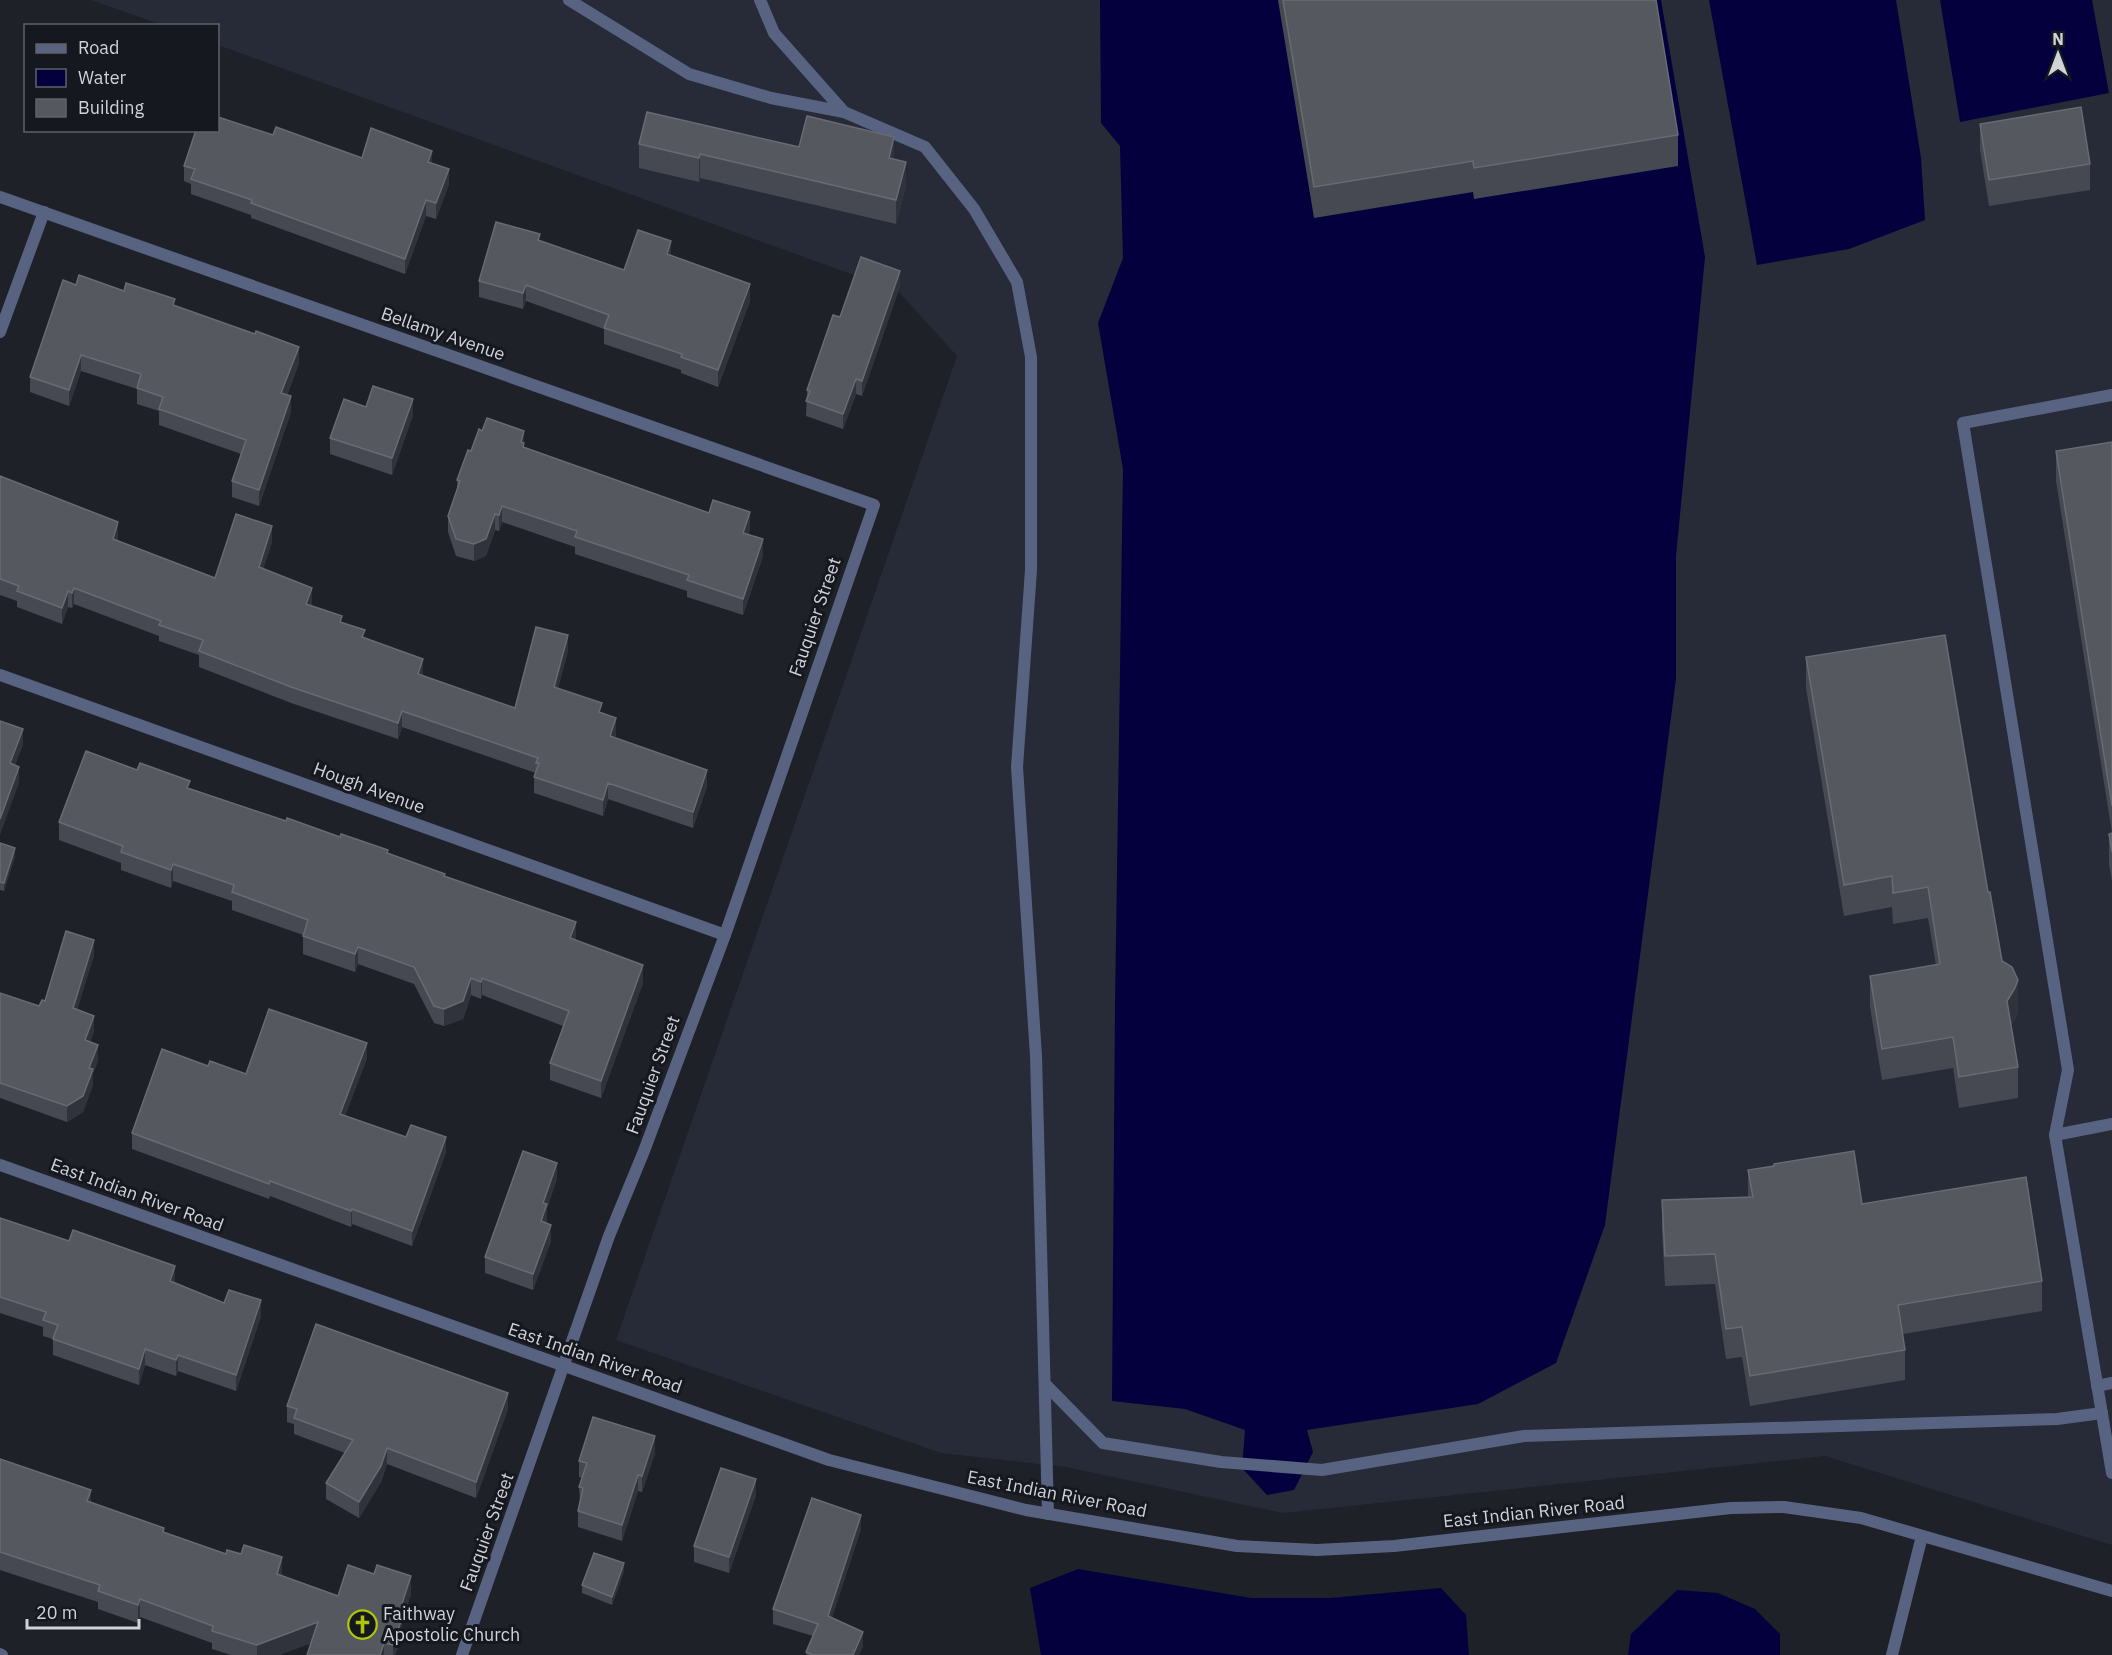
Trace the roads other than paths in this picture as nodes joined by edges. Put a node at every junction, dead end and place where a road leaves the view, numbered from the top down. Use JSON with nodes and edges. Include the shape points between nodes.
{"nodes":[{"id":1,"x":569,"y":0,"type":"edge"},
{"id":2,"x":760,"y":0,"type":"edge"},
{"id":3,"x":844,"y":112,"type":"junction"},
{"id":4,"x":0,"y":197,"type":"edge"},
{"id":5,"x":44,"y":212,"type":"junction"},
{"id":6,"x":0,"y":332,"type":"edge"},
{"id":7,"x":2112,"y":395,"type":"edge"},
{"id":8,"x":874,"y":505,"type":"joint"},
{"id":9,"x":0,"y":675,"type":"edge"},
{"id":10,"x":725,"y":935,"type":"junction"},
{"id":11,"x":2112,"y":1124,"type":"edge"},
{"id":12,"x":2055,"y":1135,"type":"junction"},
{"id":13,"x":0,"y":1165,"type":"edge"},
{"id":14,"x":565,"y":1367,"type":"junction"},
{"id":15,"x":2112,"y":1383,"type":"edge"},
{"id":16,"x":1045,"y":1384,"type":"junction"},
{"id":17,"x":2097,"y":1386,"type":"junction"},
{"id":18,"x":2102,"y":1413,"type":"junction"},
{"id":19,"x":2112,"y":1473,"type":"edge"},
{"id":20,"x":1048,"y":1514,"type":"junction"},
{"id":21,"x":1922,"y":1536,"type":"junction"},
{"id":22,"x":2112,"y":1591,"type":"edge"},
{"id":23,"x":462,"y":1655,"type":"edge"},
{"id":24,"x":1892,"y":1655,"type":"edge"}],
"edges":[{"from":1,"to":3,"type":"street","via":[[689,74],[771,98]]},
{"from":2,"to":3,"type":"street","via":[[774,33]]},
{"from":3,"to":16,"type":"street","via":[[925,147],[974,209],[1017,282],[1031,357],[1031,570],[1017,767],[1036,1056]]},
{"from":4,"to":5,"type":"street","name":"Bellamy Avenue"},
{"from":5,"to":6,"type":"street"},
{"from":5,"to":8,"type":"street","name":"Bellamy Avenue"},
{"from":7,"to":12,"type":"street","via":[[1963,423],[2068,1070]]},
{"from":8,"to":10,"type":"street","name":"Fauquier Street"},
{"from":9,"to":10,"type":"street","name":"Hough Avenue"},
{"from":10,"to":14,"type":"street","name":"Fauquier Street","via":[[609,1236]]},
{"from":11,"to":12,"type":"street"},
{"from":12,"to":17,"type":"street"},
{"from":13,"to":14,"type":"street","name":"East Indian River Road"},
{"from":14,"to":20,"type":"street","name":"East Indian River Road","via":[[829,1460]]},
{"from":14,"to":23,"type":"street","name":"Fauquier Street"},
{"from":15,"to":17,"type":"street"},
{"from":16,"to":18,"type":"street","via":[[1103,1443],[1221,1462],[1322,1470],[1524,1436],[2057,1419]]},
{"from":16,"to":20,"type":"street"},
{"from":17,"to":18,"type":"street"},
{"from":18,"to":19,"type":"street"},
{"from":20,"to":21,"type":"street","name":"East Indian River Road","via":[[1237,1546],[1317,1550],[1394,1546],[1731,1508],[1784,1507],[1862,1518]]},
{"from":21,"to":22,"type":"street","name":"East Indian River Road"},
{"from":21,"to":24,"type":"street"}]}
